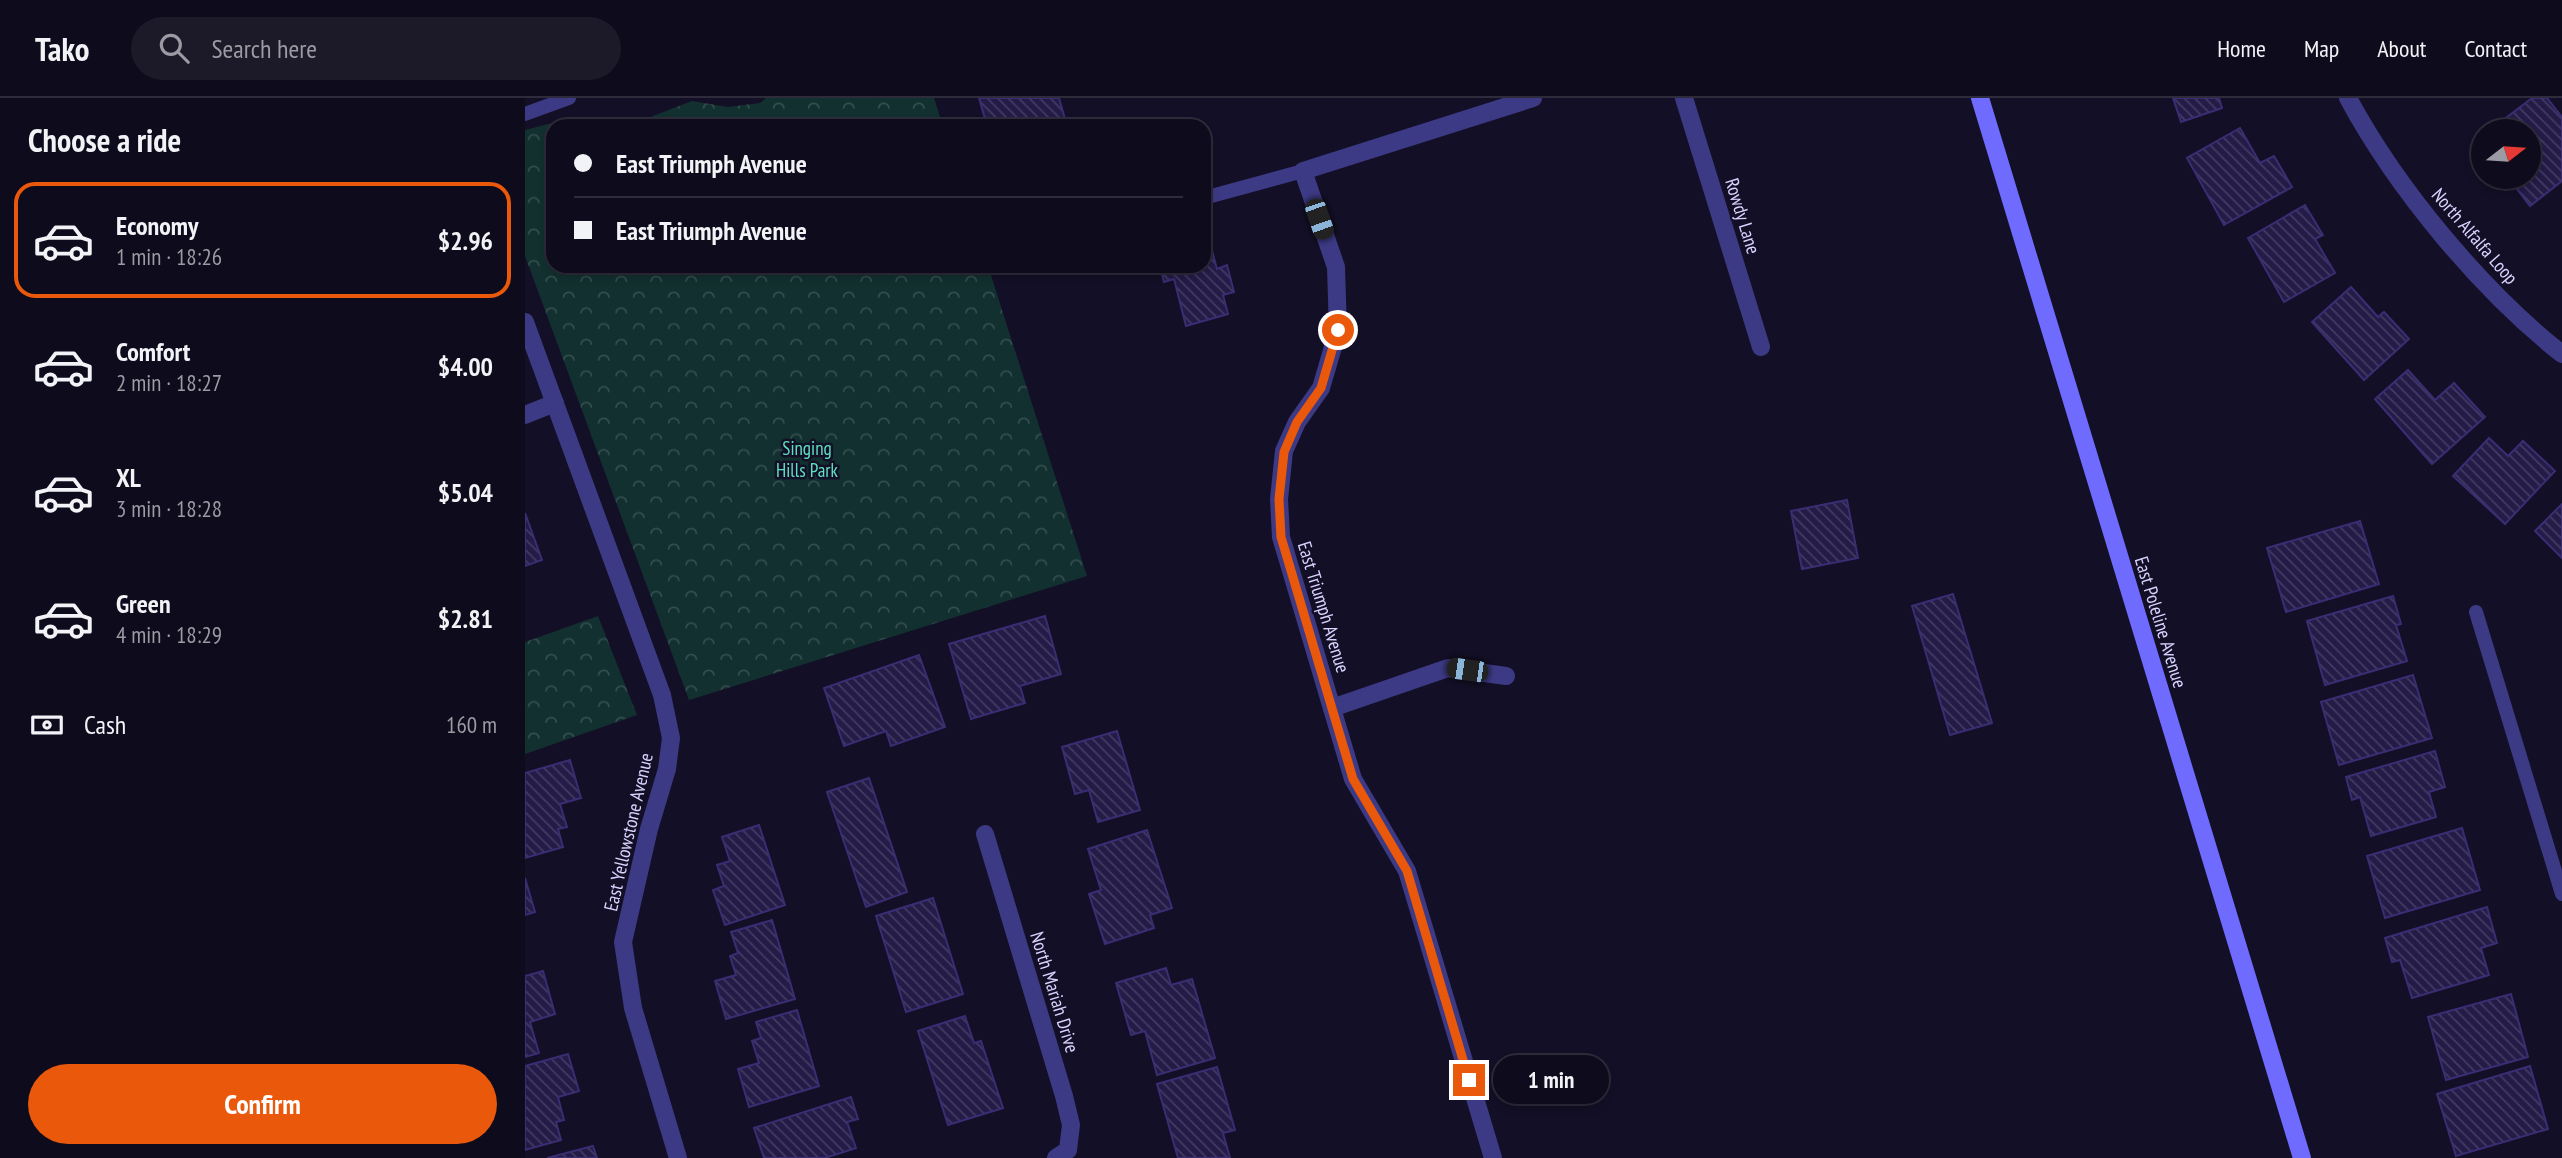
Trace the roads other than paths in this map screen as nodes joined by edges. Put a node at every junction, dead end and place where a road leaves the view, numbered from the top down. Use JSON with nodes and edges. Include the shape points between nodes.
{"nodes":[{"id":1,"x":569,"y":98,"type":"edge"},
{"id":2,"x":1533,"y":98,"type":"edge"},
{"id":3,"x":1684,"y":98,"type":"edge"},
{"id":4,"x":1980,"y":98,"type":"edge"},
{"id":5,"x":2348,"y":98,"type":"edge"},
{"id":6,"x":525,"y":114,"type":"edge"},
{"id":7,"x":1303,"y":171,"type":"junction"},
{"id":8,"x":1211,"y":196,"type":"edge"},
{"id":9,"x":525,"y":322,"type":"edge"},
{"id":10,"x":1761,"y":347,"type":"dead end"},
{"id":11,"x":2562,"y":354,"type":"edge"},
{"id":12,"x":555,"y":403,"type":"junction"},
{"id":13,"x":525,"y":415,"type":"edge"},
{"id":14,"x":2476,"y":612,"type":"dead end"},
{"id":15,"x":1506,"y":676,"type":"dead end"},
{"id":16,"x":1332,"y":708,"type":"junction"},
{"id":17,"x":985,"y":834,"type":"dead end"},
{"id":18,"x":2562,"y":894,"type":"edge"},
{"id":19,"x":678,"y":1158,"type":"edge"},
{"id":20,"x":1056,"y":1158,"type":"edge"},
{"id":21,"x":1493,"y":1158,"type":"edge"},
{"id":22,"x":2302,"y":1158,"type":"edge"}],
"edges":[{"from":1,"to":6,"type":"lane"},
{"from":2,"to":7,"type":"street"},
{"from":3,"to":10,"type":"street","name":"Rowdy Lane"},
{"from":4,"to":22,"type":"main road","name":"East Poleline Avenue"},
{"from":5,"to":11,"type":"street","name":"North Alfalfa Loop","via":[[2427,219],[2527,327]]},
{"from":7,"to":8,"type":"lane"},
{"from":7,"to":16,"type":"street","name":"East Triumph Avenue","via":[[1336,267],[1338,330],[1321,388],[1297,422],[1284,452],[1281,537]]},
{"from":9,"to":12,"type":"street","name":"East Yellowstone Avenue"},
{"from":12,"to":13,"type":"street"},
{"from":12,"to":19,"type":"street","name":"East Yellowstone Avenue","via":[[662,695],[671,737],[623,942],[633,1008]]},
{"from":14,"to":18,"type":"lane"},
{"from":15,"to":16,"type":"street","via":[[1448,668]]},
{"from":16,"to":21,"type":"street","name":"East Triumph Avenue","via":[[1353,779],[1407,871]]},
{"from":17,"to":20,"type":"street","name":"North Mariah Drive","via":[[1071,1125],[1068,1150]]}]}
